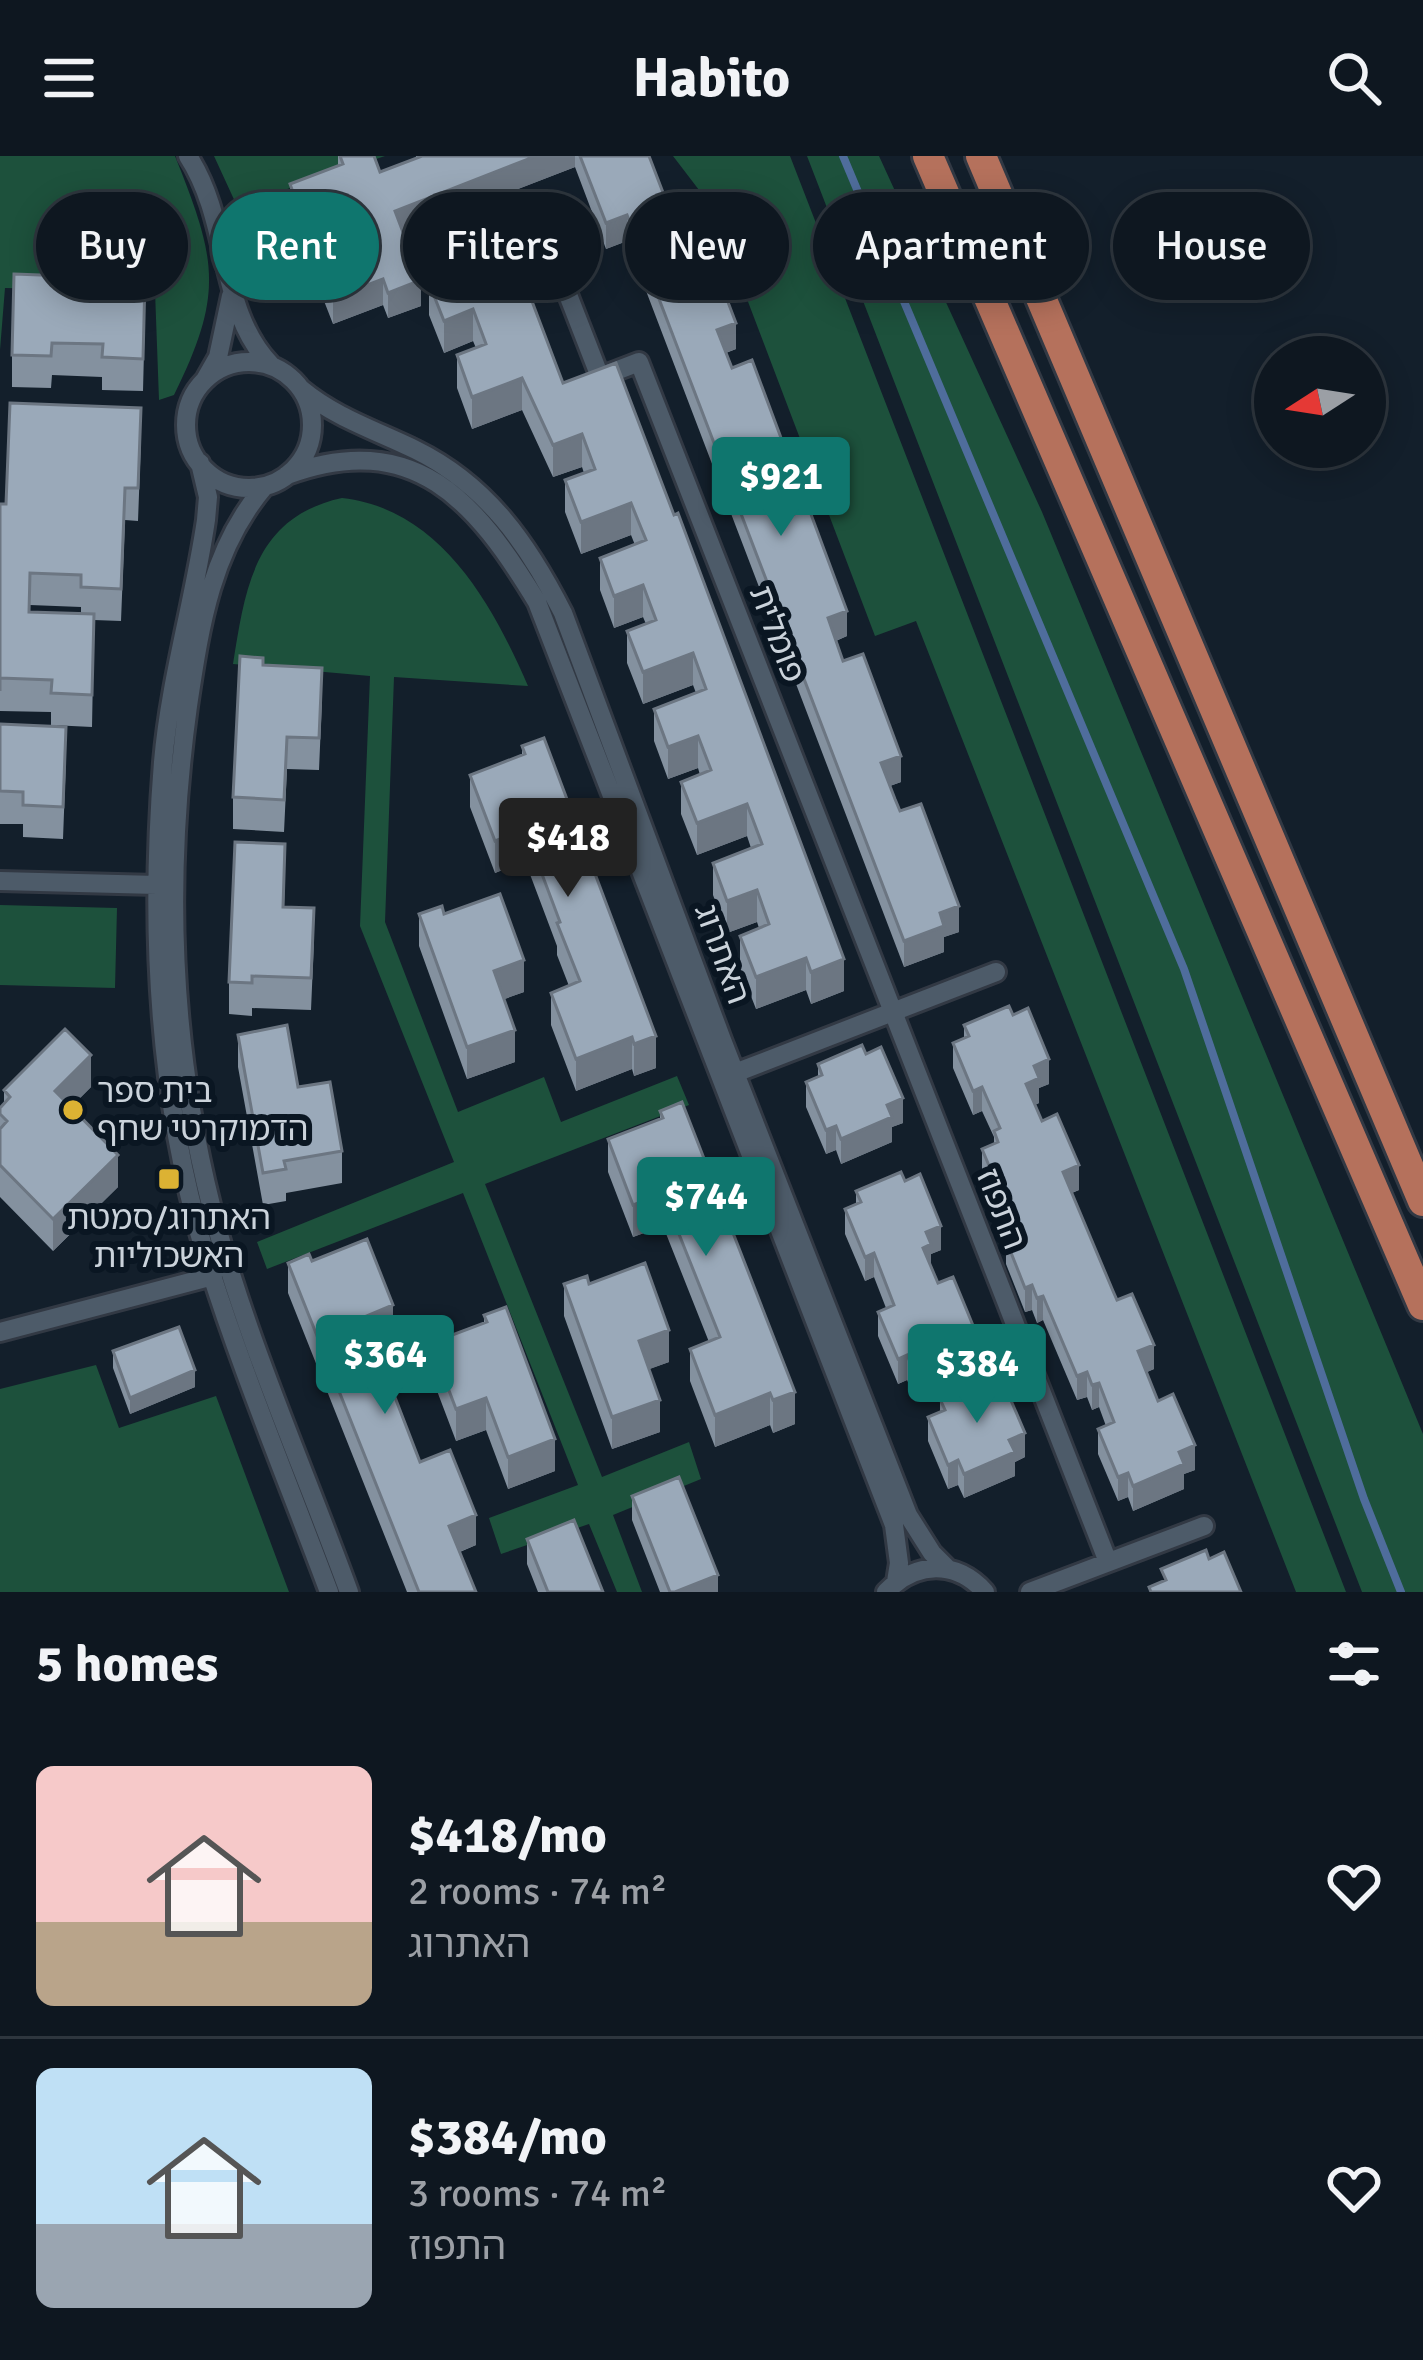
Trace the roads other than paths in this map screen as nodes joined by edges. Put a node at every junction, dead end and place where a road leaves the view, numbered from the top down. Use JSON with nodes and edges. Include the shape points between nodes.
{"nodes":[{"id":1,"x":188,"y":156,"type":"edge"},
{"id":2,"x":928,"y":156,"type":"edge"},
{"id":3,"x":981,"y":156,"type":"edge"},
{"id":4,"x":212,"y":206,"type":"edge"},
{"id":5,"x":230,"y":300,"type":"edge"},
{"id":6,"x":235,"y":300,"type":"edge"},
{"id":7,"x":570,"y":300,"type":"edge"},
{"id":8,"x":271,"y":365,"type":"junction"},
{"id":9,"x":205,"y":380,"type":"junction"},
{"id":10,"x":301,"y":389,"type":"junction"},
{"id":11,"x":200,"y":463,"type":"junction"},
{"id":12,"x":287,"y":475,"type":"junction"},
{"id":13,"x":265,"y":486,"type":"junction"},
{"id":14,"x":0,"y":881,"type":"edge"},
{"id":15,"x":157,"y":885,"type":"junction"},
{"id":16,"x":996,"y":972,"type":"dead end"},
{"id":17,"x":892,"y":1013,"type":"junction"},
{"id":18,"x":735,"y":1073,"type":"junction"},
{"id":19,"x":1423,"y":1201,"type":"edge"},
{"id":20,"x":213,"y":1276,"type":"junction"},
{"id":21,"x":1423,"y":1306,"type":"edge"},
{"id":22,"x":0,"y":1332,"type":"edge"},
{"id":23,"x":1204,"y":1526,"type":"dead end"},
{"id":24,"x":1108,"y":1562,"type":"junction"},
{"id":25,"x":947,"y":1568,"type":"junction"},
{"id":26,"x":891,"y":1587,"type":"edge"},
{"id":27,"x":329,"y":1592,"type":"edge"},
{"id":28,"x":349,"y":1592,"type":"edge"},
{"id":29,"x":985,"y":1592,"type":"edge"},
{"id":30,"x":1030,"y":1592,"type":"edge"}],
"edges":[{"from":1,"to":4,"type":"street"},
{"from":2,"to":21,"type":"main road"},
{"from":3,"to":19,"type":"main road"},
{"from":5,"to":9,"type":"street"},
{"from":6,"to":8,"type":"street"},
{"from":7,"to":17,"type":"street","name":"פומלית","via":[[600,377],[639,362]]},
{"from":8,"to":9,"type":"street","via":[[228,365]]},
{"from":8,"to":10,"type":"street"},
{"from":9,"to":11,"type":"street","via":[[187,415]]},
{"from":10,"to":12,"type":"street","via":[[312,430],[304,457]]},
{"from":10,"to":18,"type":"street","name":"האתרוג","via":[[469,484],[536,562],[563,613]]},
{"from":11,"to":13,"type":"street","via":[[231,485]]},
{"from":11,"to":15,"type":"street","via":[[206,520],[172,688]]},
{"from":12,"to":13,"type":"street"},
{"from":12,"to":26,"type":"street","name":"האתרוג","via":[[340,459],[408,466],[481,518],[537,602],[894,1525],[899,1563]]},
{"from":13,"to":28,"type":"street","via":[[217,564],[190,693],[177,821],[179,1021],[218,1227]]},
{"from":14,"to":15,"type":"street"},
{"from":15,"to":20,"type":"street","via":[[169,1085]]},
{"from":16,"to":17,"type":"street"},
{"from":17,"to":18,"type":"street"},
{"from":17,"to":24,"type":"street","name":"התפוז"},
{"from":18,"to":25,"type":"street","name":"האתרוג","via":[[908,1515]]},
{"from":20,"to":22,"type":"street"},
{"from":20,"to":27,"type":"street"},
{"from":23,"to":24,"type":"street"},
{"from":24,"to":30,"type":"street"},
{"from":25,"to":26,"type":"street","via":[[920,1570]]},
{"from":25,"to":29,"type":"street"}]}
